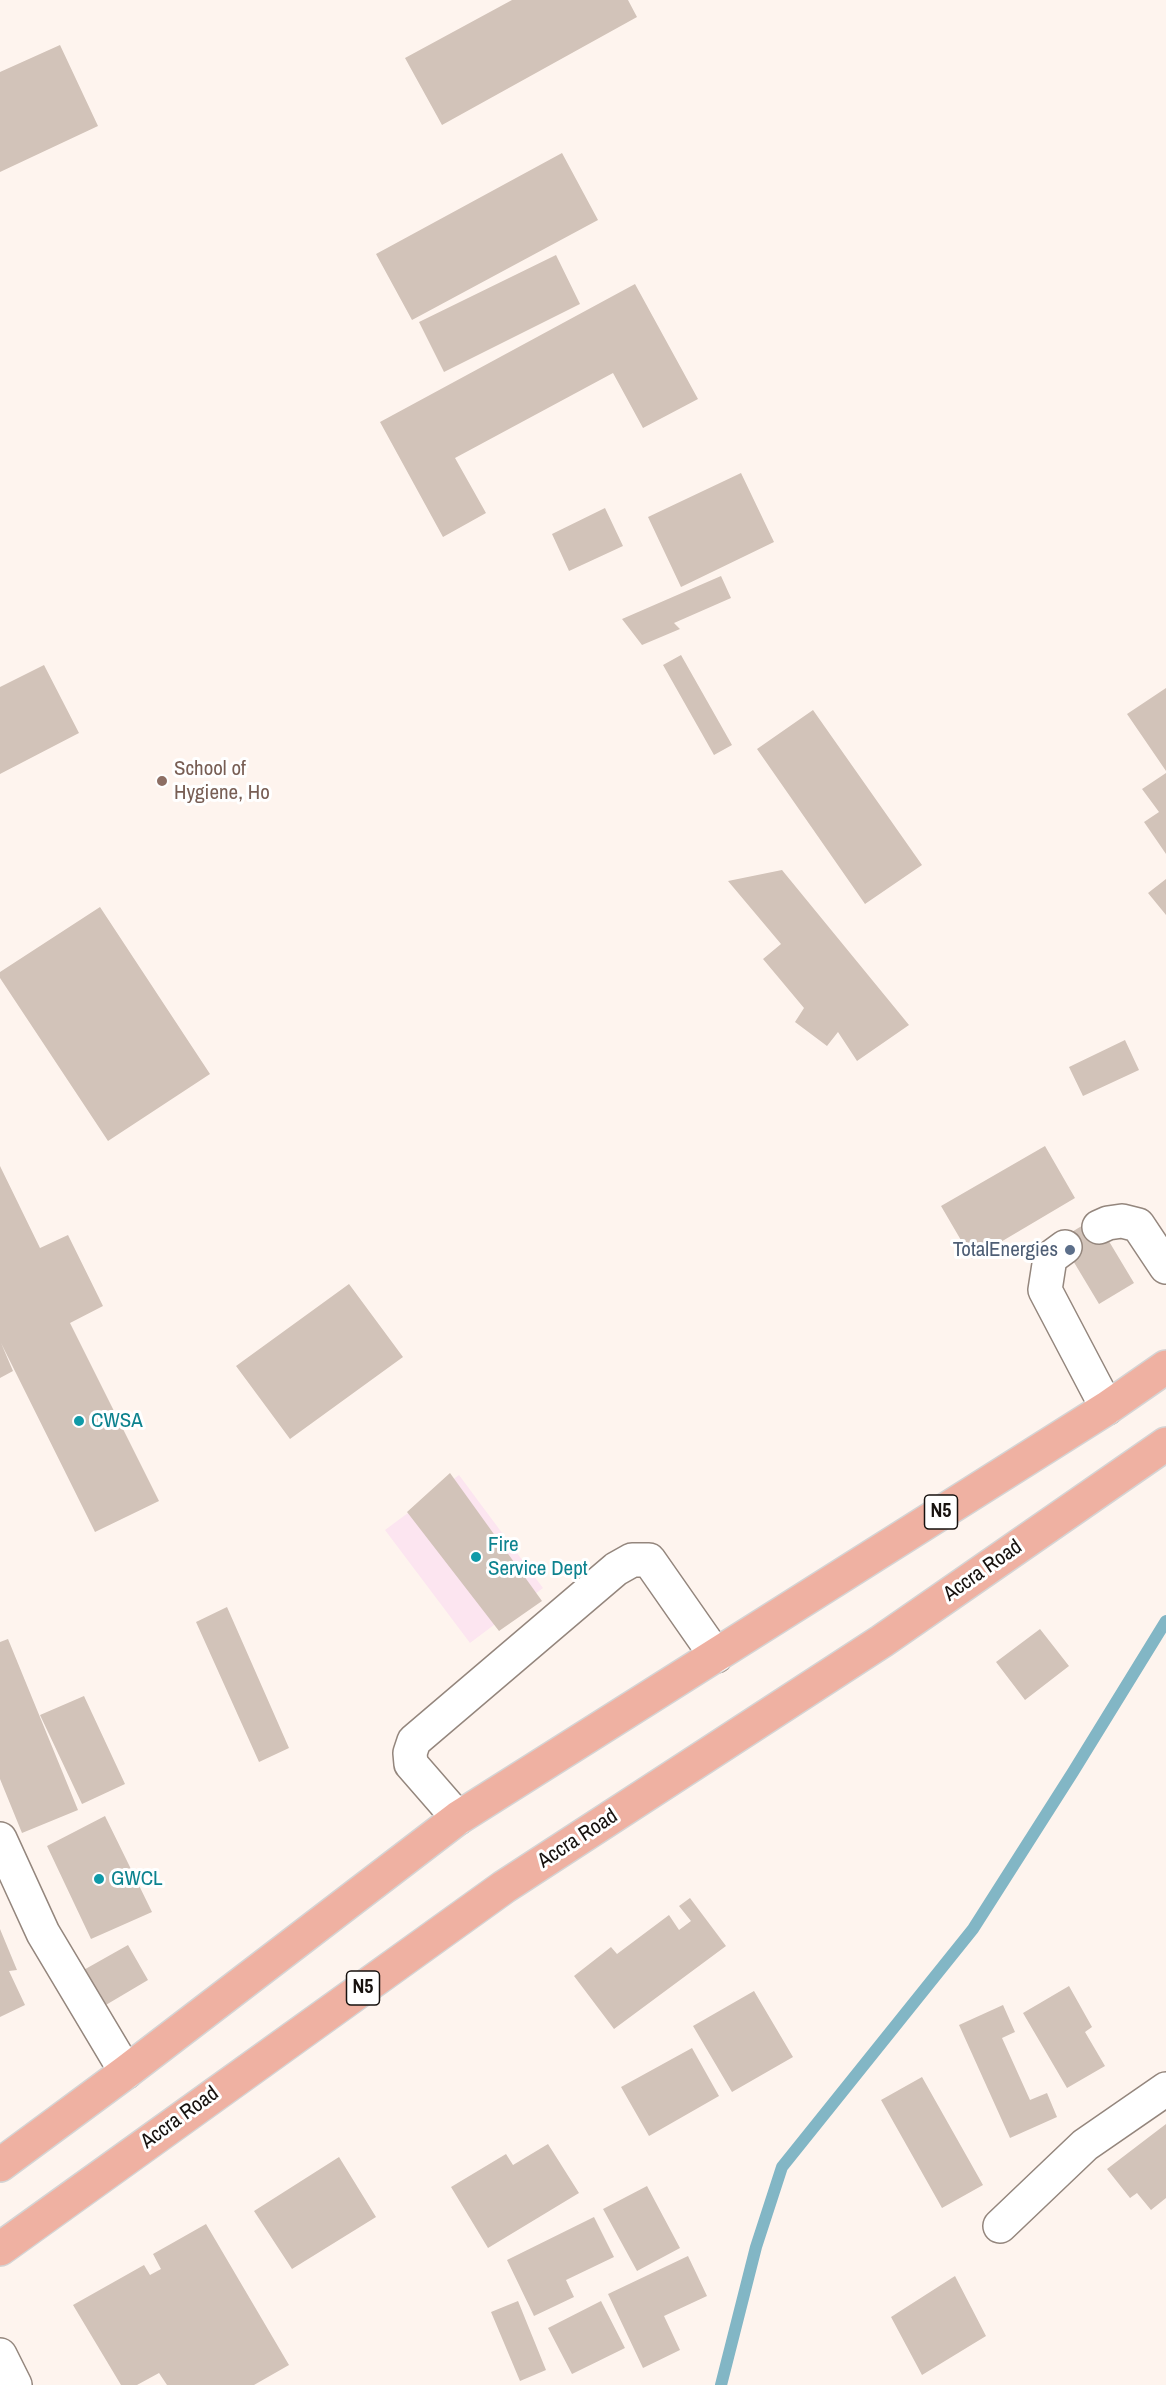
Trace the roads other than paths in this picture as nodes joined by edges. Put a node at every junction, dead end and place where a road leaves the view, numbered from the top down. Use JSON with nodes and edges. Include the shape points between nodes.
{"nodes":[{"id":1,"x":1099,"y":1227,"type":"dead end"},
{"id":2,"x":1065,"y":1247,"type":"dead end"},
{"id":3,"x":1166,"y":1267,"type":"edge"},
{"id":4,"x":1166,"y":1367,"type":"edge"},
{"id":5,"x":1107,"y":1408,"type":"junction"},
{"id":6,"x":1166,"y":1444,"type":"edge"},
{"id":7,"x":716,"y":1656,"type":"junction"},
{"id":8,"x":458,"y":1818,"type":"junction"},
{"id":9,"x":0,"y":1839,"type":"edge"},
{"id":10,"x":126,"y":2072,"type":"junction"},
{"id":11,"x":1166,"y":2090,"type":"edge"},
{"id":12,"x":0,"y":2165,"type":"edge"},
{"id":13,"x":1000,"y":2226,"type":"dead end"},
{"id":14,"x":0,"y":2249,"type":"edge"},
{"id":15,"x":0,"y":2355,"type":"edge"},
{"id":16,"x":15,"y":2385,"type":"edge"}],
"edges":[{"from":1,"to":3,"type":"street","via":[[1122,1221],[1138,1225]]},
{"from":2,"to":5,"type":"street","via":[[1050,1258],[1045,1290]]},
{"from":4,"to":5,"type":"main road","number":"N5"},
{"from":5,"to":7,"type":"main road","number":"N5"},
{"from":6,"to":14,"type":"main road","name":"Accra Road","number":"N5","via":[[882,1641],[504,1887]]},
{"from":7,"to":8,"type":"main road","number":"N5"},
{"from":7,"to":8,"type":"street","via":[[649,1560],[633,1560],[616,1569],[414,1741],[411,1764]]},
{"from":8,"to":10,"type":"main road","number":"N5"},
{"from":9,"to":10,"type":"street","via":[[43,1933]]},
{"from":10,"to":12,"type":"main road","number":"N5"},
{"from":11,"to":13,"type":"street","via":[[1085,2145]]},
{"from":15,"to":16,"type":"street"}]}
